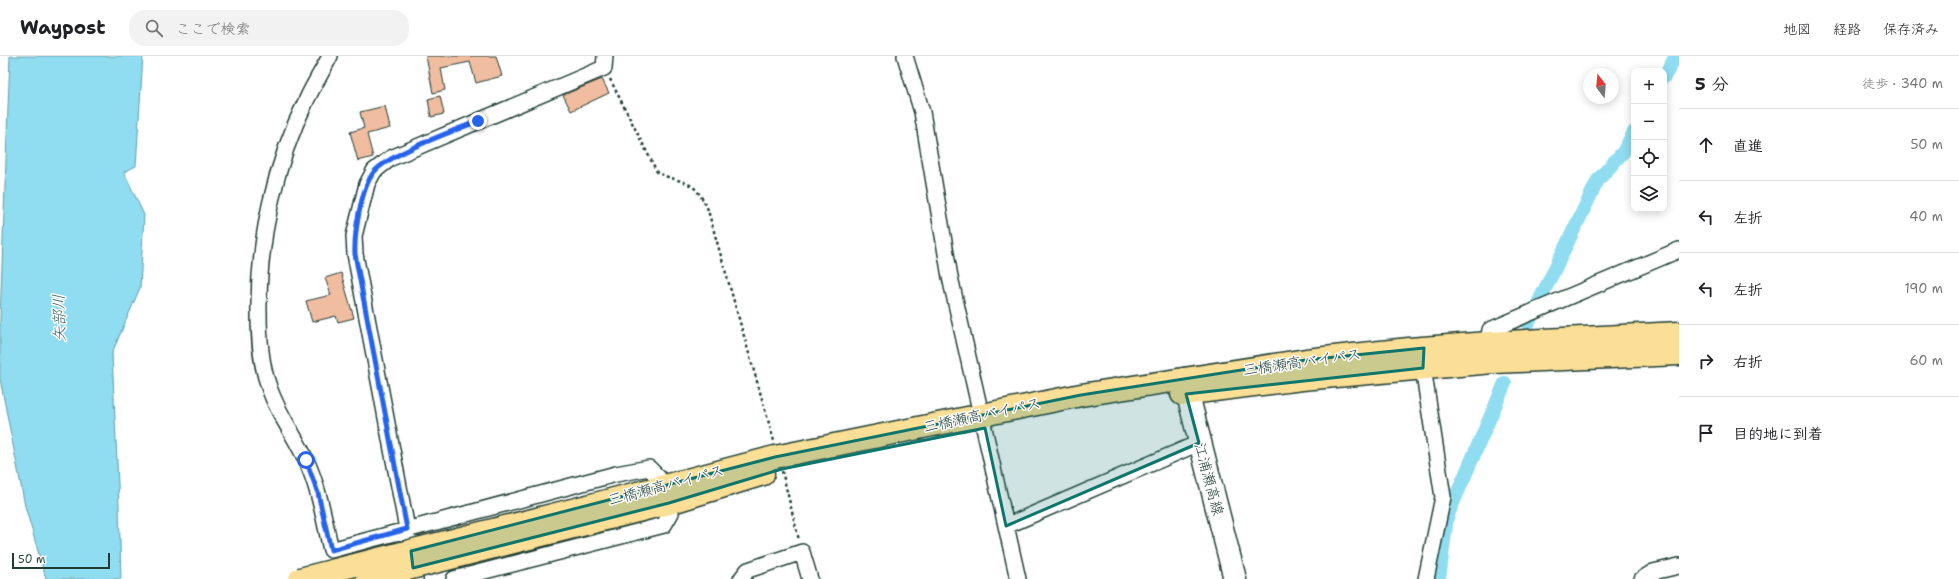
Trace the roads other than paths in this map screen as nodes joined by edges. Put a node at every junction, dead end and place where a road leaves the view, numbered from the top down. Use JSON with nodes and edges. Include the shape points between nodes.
{"nodes":[{"id":1,"x":330,"y":56,"type":"edge"},
{"id":2,"x":905,"y":56,"type":"edge"},
{"id":3,"x":605,"y":62,"type":"edge"},
{"id":4,"x":1679,"y":250,"type":"edge"},
{"id":5,"x":1679,"y":333,"type":"edge"},
{"id":6,"x":1488,"y":343,"type":"junction"},
{"id":7,"x":1679,"y":354,"type":"edge"},
{"id":8,"x":1424,"y":358,"type":"junction"},
{"id":9,"x":1185,"y":386,"type":"junction"},
{"id":10,"x":983,"y":421,"type":"junction"},
{"id":11,"x":1199,"y":443,"type":"junction"},
{"id":12,"x":665,"y":495,"type":"junction"},
{"id":13,"x":575,"y":518,"type":"junction"},
{"id":14,"x":1006,"y":526,"type":"junction"},
{"id":15,"x":407,"y":529,"type":"junction"},
{"id":16,"x":331,"y":550,"type":"junction"},
{"id":17,"x":1679,"y":566,"type":"edge"},
{"id":18,"x":300,"y":579,"type":"edge"},
{"id":19,"x":334,"y":579,"type":"edge"},
{"id":20,"x":368,"y":579,"type":"edge"},
{"id":21,"x":415,"y":579,"type":"edge"},
{"id":22,"x":454,"y":579,"type":"edge"},
{"id":23,"x":741,"y":579,"type":"edge"},
{"id":24,"x":810,"y":579,"type":"edge"},
{"id":25,"x":1018,"y":579,"type":"edge"},
{"id":26,"x":1234,"y":579,"type":"edge"},
{"id":27,"x":1426,"y":579,"type":"edge"},
{"id":28,"x":1642,"y":579,"type":"edge"}],
"edges":[{"from":1,"to":16,"type":"street","via":[[307,99],[285,154],[266,224],[259,294],[261,350],[268,384],[306,460],[318,493]]},
{"from":2,"to":10,"type":"street","via":[[922,112],[950,277]]},
{"from":3,"to":15,"type":"street","via":[[392,158],[374,171],[367,184],[354,236],[355,254]]},
{"from":4,"to":6,"type":"street","via":[[1490,330]]},
{"from":5,"to":6,"type":"highway","name":"三橋瀬高バイパス"},
{"from":6,"to":8,"type":"highway","name":"三橋瀬高バイパス"},
{"from":7,"to":8,"type":"highway","name":"三橋瀬高バイパス","via":[[1493,362]]},
{"from":8,"to":9,"type":"highway","name":"三橋瀬高バイパス","via":[[1302,380]]},
{"from":8,"to":27,"type":"street","via":[[1443,497]]},
{"from":9,"to":10,"type":"highway","name":"三橋瀬高バイパス","via":[[1081,395]]},
{"from":9,"to":11,"type":"main road","name":"江浦瀬高線"},
{"from":10,"to":12,"type":"highway","name":"三橋瀬高バイパス","via":[[780,462]]},
{"from":10,"to":14,"type":"street"},
{"from":11,"to":14,"type":"street"},
{"from":11,"to":26,"type":"main road","name":"江浦瀬高線"},
{"from":12,"to":13,"type":"highway","name":"三橋瀬高バイパス"},
{"from":12,"to":15,"type":"street","via":[[658,477],[649,468],[616,474]]},
{"from":12,"to":22,"type":"street","via":[[671,513],[664,525]]},
{"from":13,"to":18,"type":"highway","name":"三橋瀬高バイパス","bridge":true},
{"from":13,"to":20,"type":"highway","name":"三橋瀬高バイパス","bridge":true},
{"from":14,"to":25,"type":"street"},
{"from":15,"to":16,"type":"street"},
{"from":15,"to":21,"type":"street"},
{"from":16,"to":19,"type":"street"},
{"from":17,"to":28,"type":"street","via":[[1653,572]]},
{"from":23,"to":24,"type":"street","via":[[748,570],[802,552]]}]}
